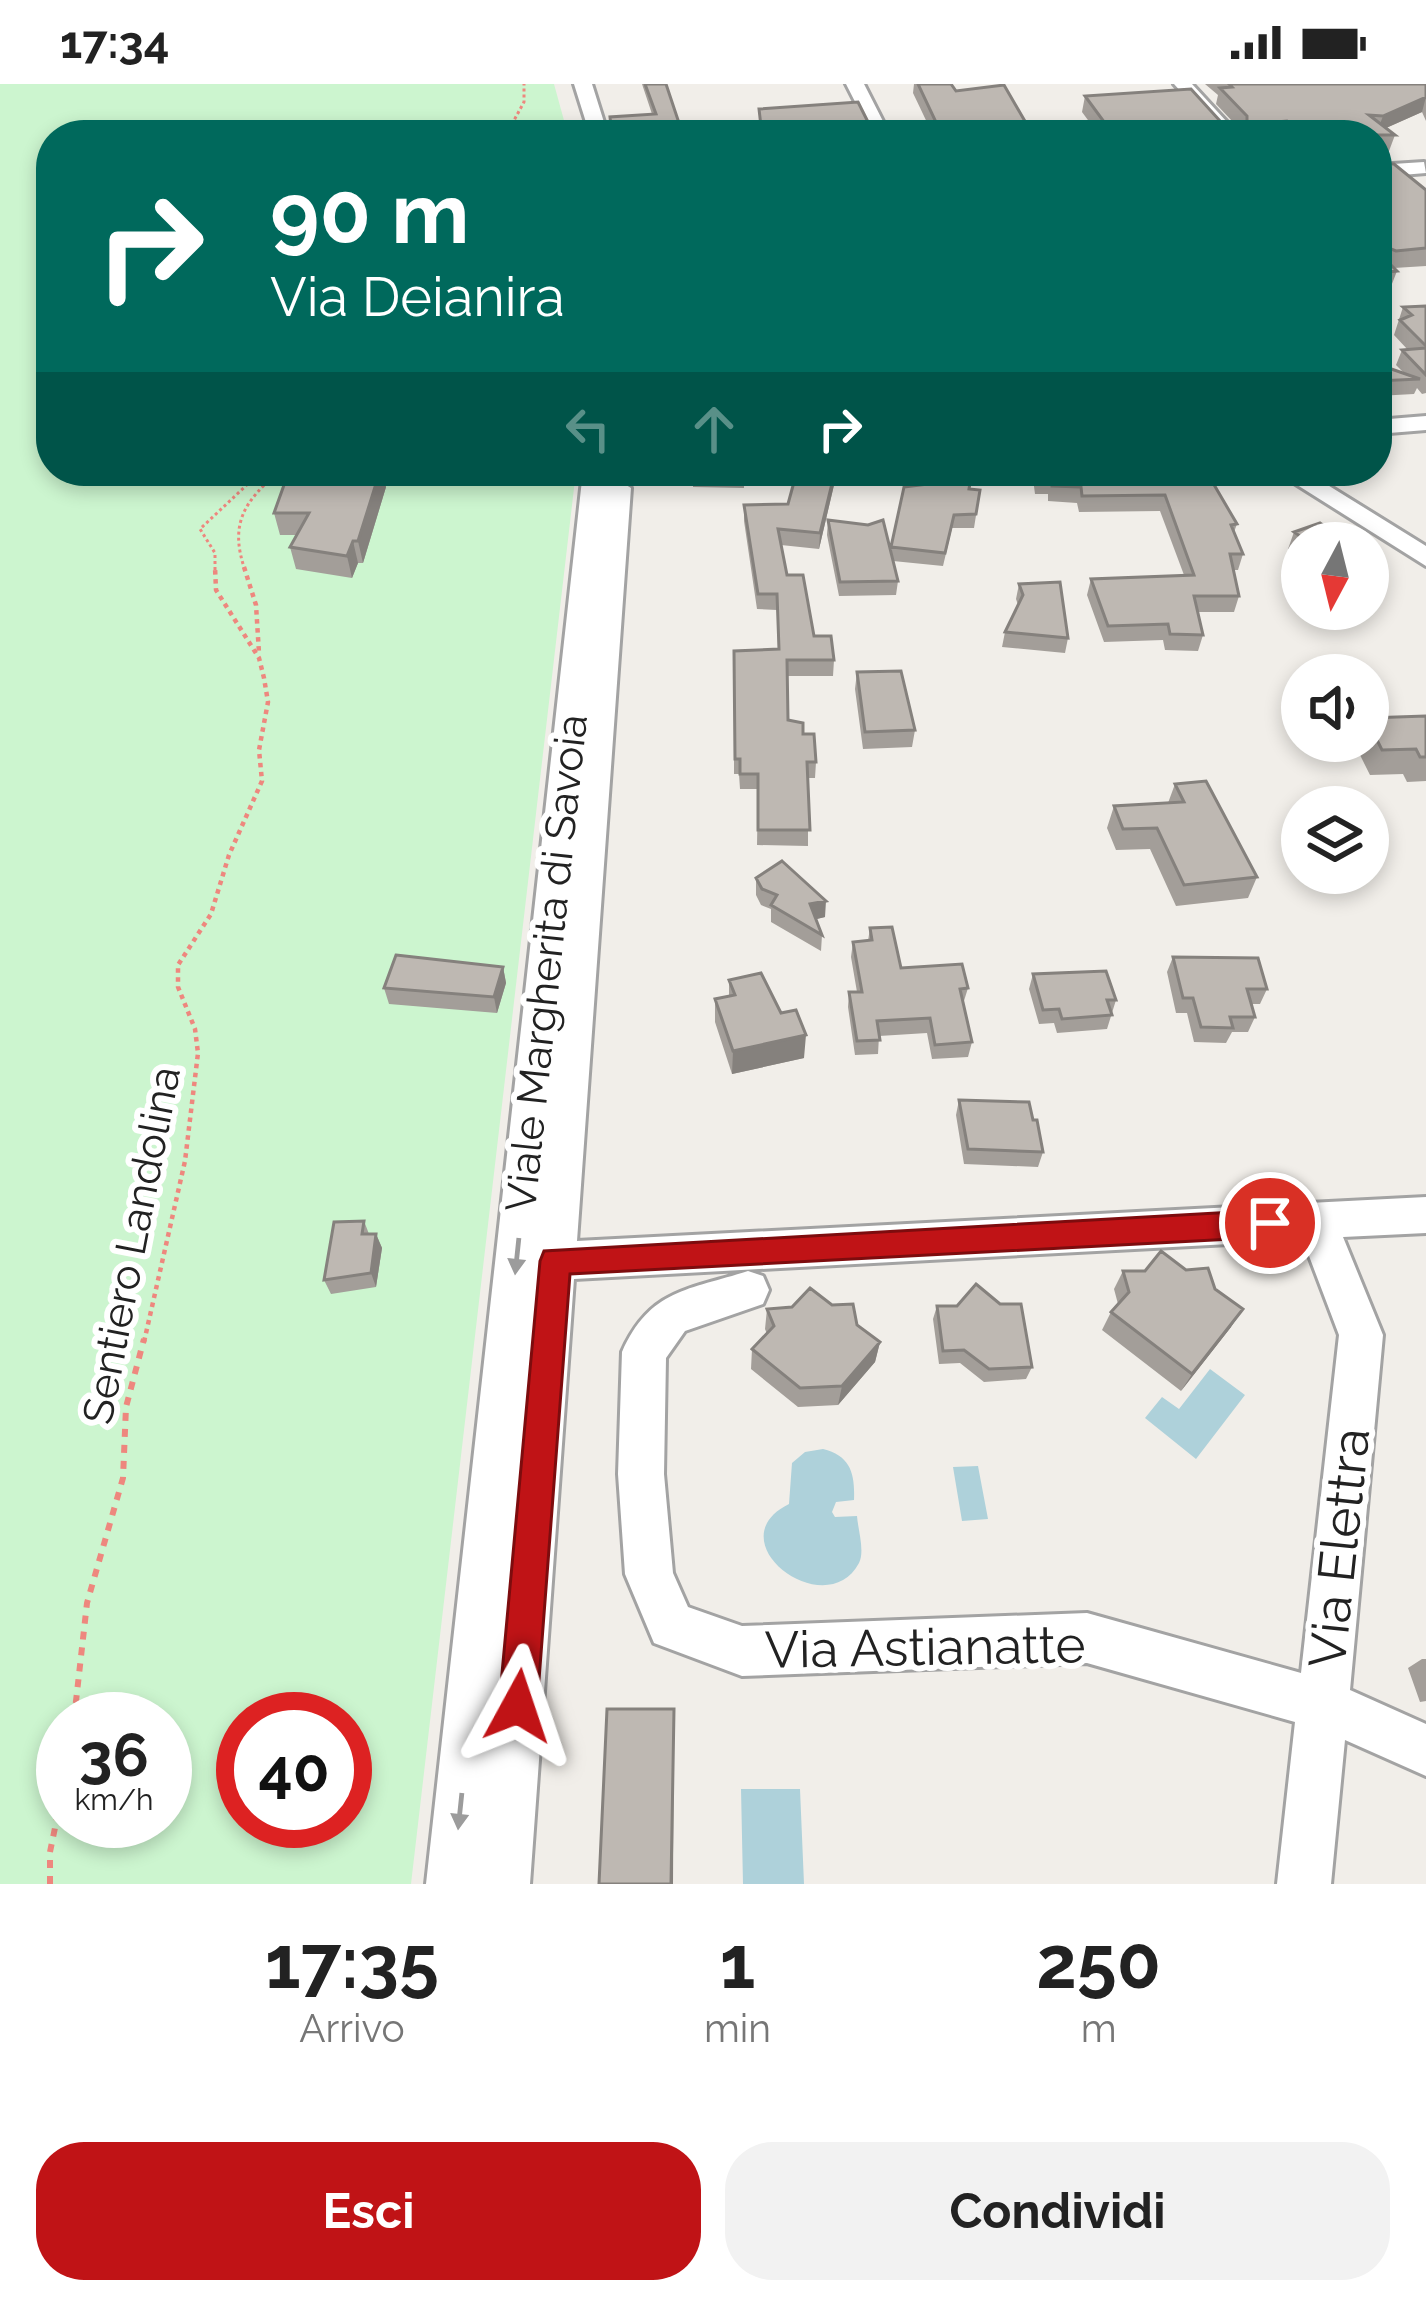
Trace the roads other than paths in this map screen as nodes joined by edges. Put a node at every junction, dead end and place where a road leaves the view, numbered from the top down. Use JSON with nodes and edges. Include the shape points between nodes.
{"nodes":[{"id":1,"x":568,"y":84,"type":"edge"},
{"id":2,"x":584,"y":84,"type":"edge"},
{"id":3,"x":1183,"y":84,"type":"edge"},
{"id":4,"x":860,"y":85,"type":"edge"},
{"id":5,"x":578,"y":120,"type":"edge"},
{"id":6,"x":595,"y":120,"type":"edge"},
{"id":7,"x":875,"y":120,"type":"edge"},
{"id":8,"x":1216,"y":120,"type":"edge"},
{"id":9,"x":1424,"y":168,"type":"edge"},
{"id":10,"x":1392,"y":170,"type":"edge"},
{"id":11,"x":1426,"y":423,"type":"edge"},
{"id":12,"x":1392,"y":426,"type":"edge"},
{"id":13,"x":594,"y":486,"type":"edge"},
{"id":14,"x":618,"y":486,"type":"edge"},
{"id":15,"x":1312,"y":486,"type":"edge"},
{"id":16,"x":1426,"y":558,"type":"edge"},
{"id":17,"x":1426,"y":1215,"type":"edge"},
{"id":18,"x":1316,"y":1221,"type":"junction"},
{"id":19,"x":556,"y":1261,"type":"junction"},
{"id":20,"x":748,"y":1290,"type":"dead end"},
{"id":21,"x":1322,"y":1705,"type":"junction"},
{"id":22,"x":1426,"y":1750,"type":"edge"},
{"id":23,"x":453,"y":1884,"type":"edge"},
{"id":24,"x":503,"y":1884,"type":"edge"},
{"id":25,"x":1304,"y":1884,"type":"edge"}],
"edges":[{"from":1,"to":5,"type":"street"},
{"from":2,"to":6,"type":"street"},
{"from":3,"to":8,"type":"street"},
{"from":4,"to":7,"type":"street"},
{"from":9,"to":10,"type":"street"},
{"from":11,"to":12,"type":"street"},
{"from":13,"to":23,"type":"street","name":"Viale Margherita di Savoia","one_way":true},
{"from":14,"to":19,"type":"street","name":"Viale Margherita di Savoia"},
{"from":15,"to":16,"type":"street"},
{"from":17,"to":18,"type":"street"},
{"from":18,"to":19,"type":"street"},
{"from":18,"to":21,"type":"street","name":"Via Elettra","via":[[1361,1335]]},
{"from":19,"to":24,"type":"street","name":"Viale Margherita di Savoia"},
{"from":20,"to":21,"type":"street","name":"Via Astianatte","via":[[670,1316],[644,1352],[649,1574],[671,1626],[742,1651],[1087,1638]]},
{"from":21,"to":22,"type":"street","name":"Via Astianatte"},
{"from":21,"to":25,"type":"street","name":"Via Elettra"}]}
